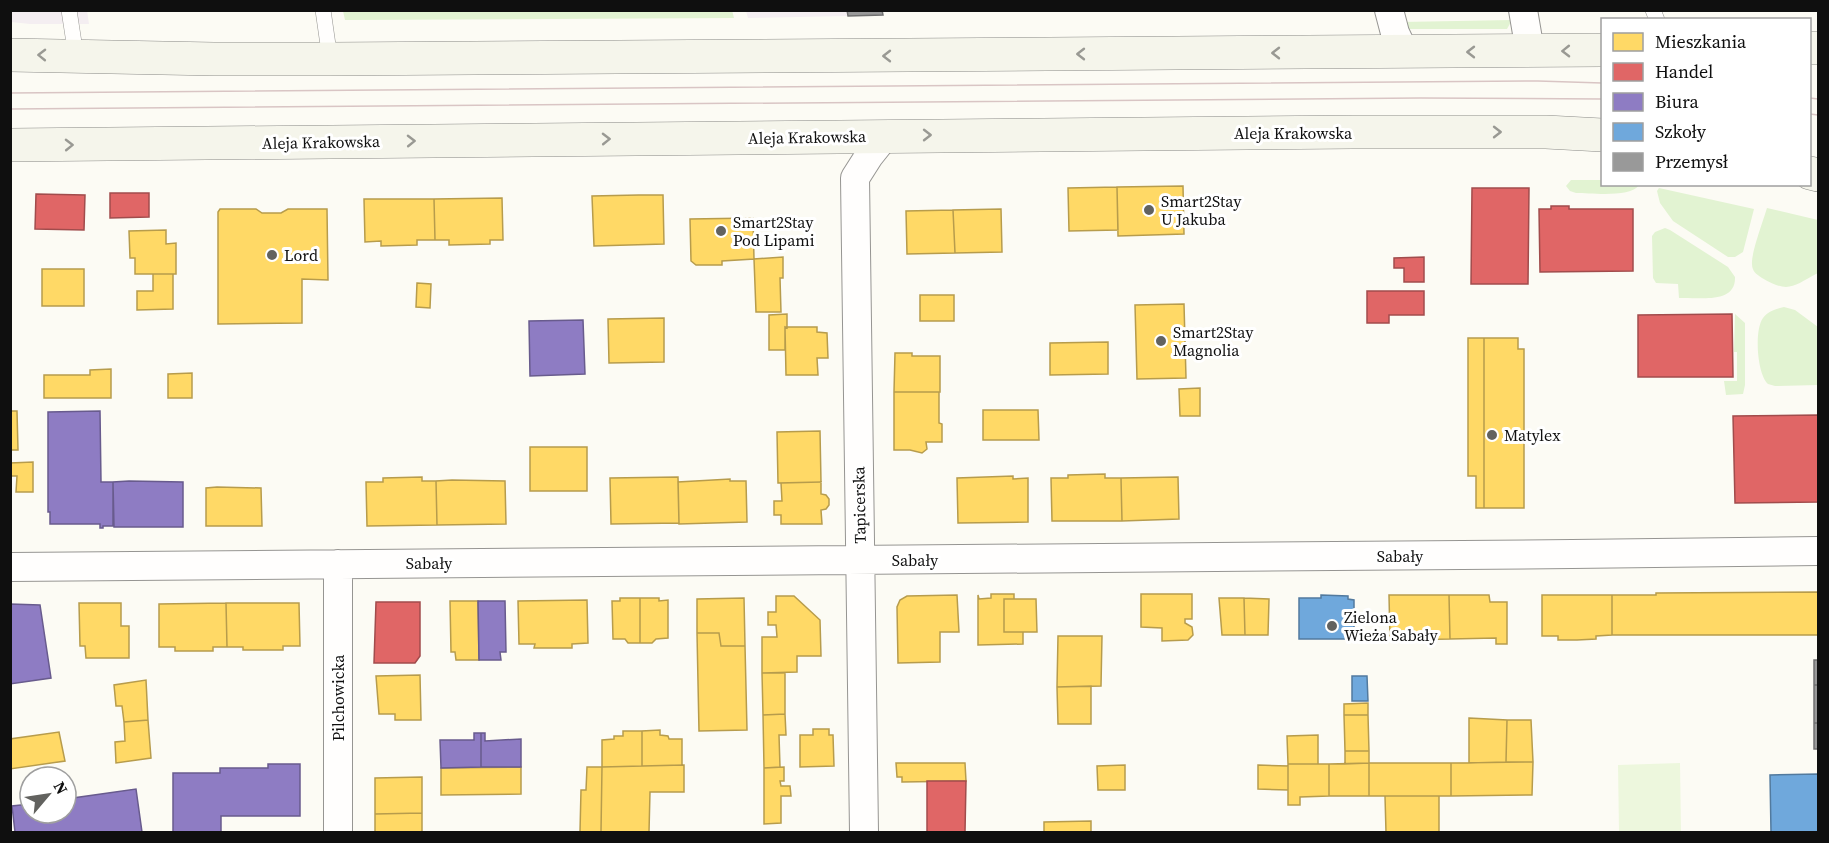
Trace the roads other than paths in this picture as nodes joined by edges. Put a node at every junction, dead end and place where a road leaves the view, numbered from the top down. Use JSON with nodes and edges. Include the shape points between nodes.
{"nodes":[{"id":1,"x":69,"y":10,"type":"edge"},
{"id":2,"x":322,"y":10,"type":"edge"},
{"id":3,"x":1389,"y":10,"type":"edge"},
{"id":4,"x":1523,"y":10,"type":"edge"},
{"id":5,"x":1601,"y":50,"type":"edge"},
{"id":6,"x":1530,"y":51,"type":"junction"},
{"id":7,"x":1404,"y":52,"type":"junction"},
{"id":8,"x":10,"y":55,"type":"edge"},
{"id":9,"x":76,"y":56,"type":"junction"},
{"id":10,"x":330,"y":59,"type":"junction"},
{"id":11,"x":1601,"y":135,"type":"edge"},
{"id":12,"x":827,"y":136,"type":"junction"},
{"id":13,"x":885,"y":136,"type":"junction"},
{"id":14,"x":10,"y":145,"type":"edge"},
{"id":15,"x":855,"y":178,"type":"junction"},
{"id":16,"x":1818,"y":551,"type":"edge"},
{"id":17,"x":860,"y":560,"type":"junction"},
{"id":18,"x":338,"y":564,"type":"junction"},
{"id":19,"x":10,"y":567,"type":"edge"},
{"id":20,"x":338,"y":832,"type":"edge"},
{"id":21,"x":864,"y":832,"type":"edge"}],
"edges":[{"from":1,"to":9,"type":"lane"},
{"from":2,"to":10,"type":"lane"},
{"from":3,"to":7,"type":"street"},
{"from":4,"to":6,"type":"street"},
{"from":5,"to":6,"type":"main road","one_way":true},
{"from":6,"to":7,"type":"main road","one_way":true},
{"from":7,"to":10,"type":"main road","one_way":true},
{"from":9,"to":8,"type":"main road","one_way":true},
{"from":9,"to":10,"type":"main road"},
{"from":13,"to":11,"type":"main road","name":"Aleja Krakowska","one_way":true,"via":[[1439,132]]},
{"from":12,"to":13,"type":"main road","name":"Aleja Krakowska"},
{"from":14,"to":12,"type":"main road","name":"Aleja Krakowska","one_way":true},
{"from":12,"to":15,"type":"street"},
{"from":13,"to":15,"type":"street"},
{"from":15,"to":17,"type":"street","name":"Tapicerska"},
{"from":16,"to":17,"type":"street","name":"Sabały"},
{"from":17,"to":18,"type":"street","name":"Sabały"},
{"from":17,"to":21,"type":"street","name":"Tapicerska"},
{"from":18,"to":19,"type":"street","name":"Sabały"},
{"from":18,"to":20,"type":"street","name":"Pilchowicka"}]}
